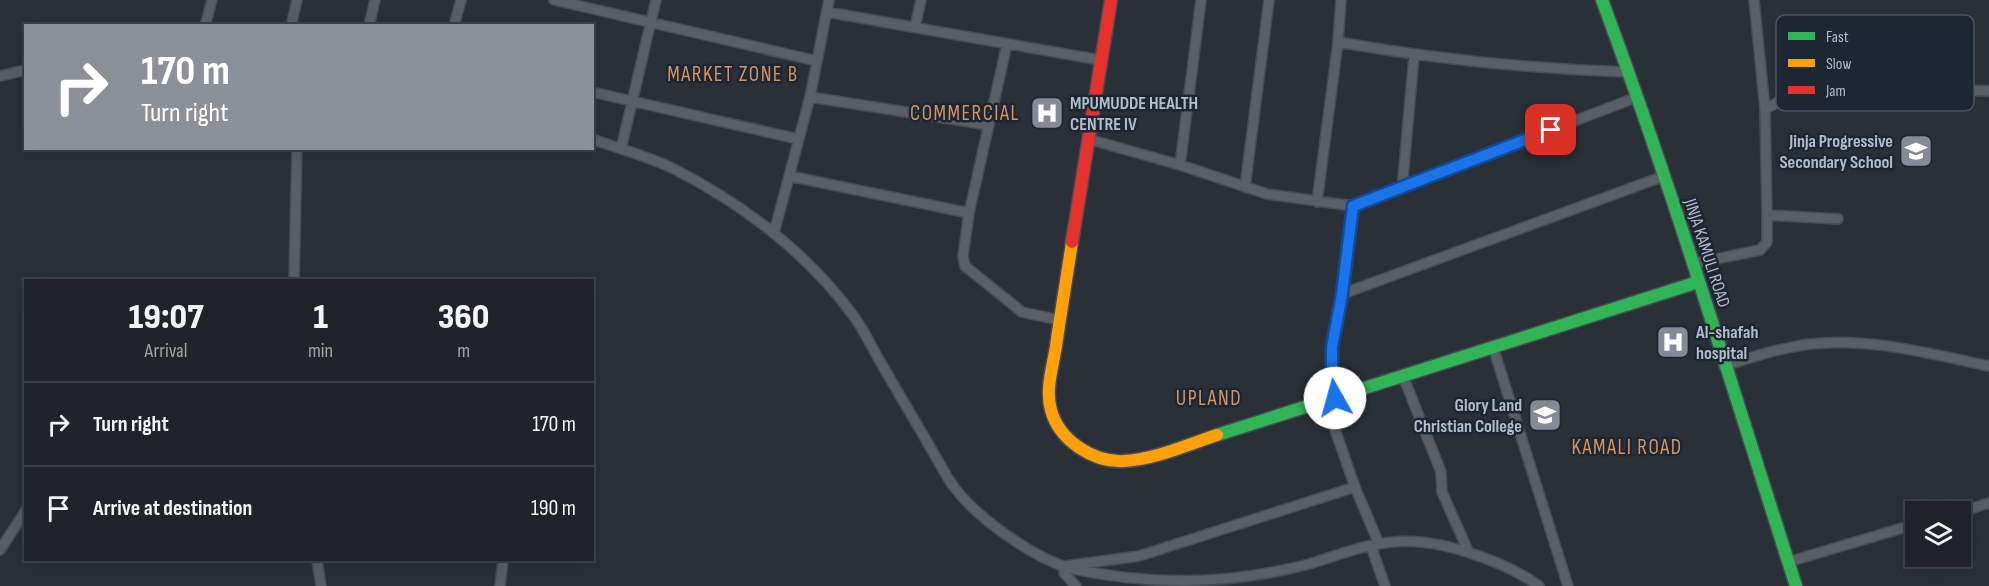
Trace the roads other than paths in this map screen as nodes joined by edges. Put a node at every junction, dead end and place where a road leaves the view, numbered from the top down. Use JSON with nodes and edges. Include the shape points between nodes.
{"nodes":[{"id":1,"x":212,"y":0,"type":"edge"},
{"id":2,"x":297,"y":0,"type":"edge"},
{"id":3,"x":375,"y":0,"type":"edge"},
{"id":4,"x":461,"y":0,"type":"edge"},
{"id":5,"x":554,"y":0,"type":"edge"},
{"id":6,"x":656,"y":0,"type":"edge"},
{"id":7,"x":830,"y":0,"type":"edge"},
{"id":8,"x":921,"y":0,"type":"edge"},
{"id":9,"x":1111,"y":0,"type":"edge"},
{"id":10,"x":1201,"y":0,"type":"edge"},
{"id":11,"x":1269,"y":0,"type":"edge"},
{"id":12,"x":1341,"y":0,"type":"edge"},
{"id":13,"x":1602,"y":0,"type":"edge"},
{"id":14,"x":1754,"y":0,"type":"edge"},
{"id":15,"x":827,"y":12,"type":"junction"},
{"id":16,"x":651,"y":21,"type":"junction"},
{"id":17,"x":206,"y":24,"type":"edge"},
{"id":18,"x":291,"y":24,"type":"edge"},
{"id":19,"x":369,"y":24,"type":"edge"},
{"id":20,"x":455,"y":24,"type":"edge"},
{"id":21,"x":915,"y":27,"type":"junction"},
{"id":22,"x":1338,"y":42,"type":"junction"},
{"id":23,"x":1007,"y":44,"type":"junction"},
{"id":24,"x":1414,"y":56,"type":"junction"},
{"id":25,"x":1100,"y":60,"type":"junction"},
{"id":26,"x":817,"y":61,"type":"junction"},
{"id":27,"x":24,"y":70,"type":"edge"},
{"id":28,"x":1629,"y":72,"type":"junction"},
{"id":29,"x":1,"y":75,"type":"edge"},
{"id":30,"x":1974,"y":91,"type":"edge"},
{"id":31,"x":1989,"y":91,"type":"edge"},
{"id":32,"x":594,"y":92,"type":"edge"},
{"id":33,"x":810,"y":97,"type":"junction"},
{"id":34,"x":1637,"y":97,"type":"junction"},
{"id":35,"x":632,"y":101,"type":"junction"},
{"id":36,"x":1776,"y":104,"type":"edge"},
{"id":37,"x":1766,"y":109,"type":"junction"},
{"id":38,"x":989,"y":124,"type":"junction"},
{"id":39,"x":798,"y":139,"type":"junction"},
{"id":40,"x":1088,"y":139,"type":"junction"},
{"id":41,"x":594,"y":140,"type":"edge"},
{"id":42,"x":621,"y":149,"type":"junction"},
{"id":43,"x":297,"y":150,"type":"edge"},
{"id":44,"x":1180,"y":165,"type":"junction"},
{"id":45,"x":789,"y":176,"type":"junction"},
{"id":46,"x":1664,"y":177,"type":"junction"},
{"id":47,"x":1245,"y":187,"type":"junction"},
{"id":48,"x":1402,"y":189,"type":"junction"},
{"id":49,"x":1317,"y":202,"type":"junction"},
{"id":50,"x":1353,"y":206,"type":"junction"},
{"id":51,"x":969,"y":213,"type":"junction"},
{"id":52,"x":1767,"y":215,"type":"junction"},
{"id":53,"x":1838,"y":219,"type":"dead end"},
{"id":54,"x":774,"y":233,"type":"junction"},
{"id":55,"x":1692,"y":264,"type":"junction"},
{"id":56,"x":294,"y":279,"type":"edge"},
{"id":57,"x":1698,"y":282,"type":"junction"},
{"id":58,"x":1342,"y":294,"type":"junction"},
{"id":59,"x":1059,"y":320,"type":"junction"},
{"id":60,"x":1493,"y":347,"type":"junction"},
{"id":61,"x":1724,"y":366,"type":"junction"},
{"id":62,"x":1989,"y":366,"type":"edge"},
{"id":63,"x":1403,"y":376,"type":"junction"},
{"id":64,"x":1330,"y":399,"type":"junction"},
{"id":65,"x":1355,"y":487,"type":"junction"},
{"id":66,"x":1989,"y":503,"type":"edge"},
{"id":67,"x":1971,"y":509,"type":"edge"},
{"id":68,"x":24,"y":513,"type":"edge"},
{"id":69,"x":1905,"y":528,"type":"edge"},
{"id":70,"x":1375,"y":545,"type":"junction"},
{"id":71,"x":0,"y":550,"type":"edge"},
{"id":72,"x":1469,"y":553,"type":"junction"},
{"id":73,"x":317,"y":561,"type":"edge"},
{"id":74,"x":503,"y":561,"type":"edge"},
{"id":75,"x":1788,"y":562,"type":"junction"},
{"id":76,"x":1065,"y":566,"type":"junction"},
{"id":77,"x":321,"y":586,"type":"edge"},
{"id":78,"x":500,"y":586,"type":"edge"},
{"id":79,"x":1076,"y":586,"type":"edge"},
{"id":80,"x":1385,"y":586,"type":"edge"},
{"id":81,"x":1539,"y":586,"type":"edge"},
{"id":82,"x":1568,"y":586,"type":"edge"},
{"id":83,"x":1796,"y":586,"type":"edge"}],
"edges":[{"from":1,"to":17,"type":"street"},
{"from":2,"to":18,"type":"street"},
{"from":3,"to":19,"type":"street"},
{"from":4,"to":20,"type":"street"},
{"from":5,"to":16,"type":"street"},
{"from":6,"to":16,"type":"street"},
{"from":7,"to":15,"type":"street"},
{"from":8,"to":21,"type":"street"},
{"from":9,"to":25,"type":"street"},
{"from":10,"to":44,"type":"street"},
{"from":11,"to":47,"type":"street"},
{"from":12,"to":22,"type":"street"},
{"from":13,"to":28,"type":"street","name":"JINJA KAMULI ROAD"},
{"from":14,"to":37,"type":"street"},
{"from":15,"to":21,"type":"street"},
{"from":15,"to":26,"type":"street"},
{"from":16,"to":26,"type":"street"},
{"from":16,"to":35,"type":"street"},
{"from":21,"to":23,"type":"street"},
{"from":22,"to":24,"type":"street"},
{"from":22,"to":49,"type":"street"},
{"from":23,"to":25,"type":"street"},
{"from":23,"to":38,"type":"street"},
{"from":24,"to":28,"type":"street"},
{"from":24,"to":48,"type":"street"},
{"from":25,"to":40,"type":"street"},
{"from":26,"to":33,"type":"street"},
{"from":27,"to":29,"type":"street"},
{"from":28,"to":34,"type":"street","name":"JINJA KAMULI ROAD"},
{"from":30,"to":31,"type":"street"},
{"from":32,"to":35,"type":"street"},
{"from":33,"to":38,"type":"street"},
{"from":33,"to":39,"type":"street"},
{"from":34,"to":46,"type":"street","name":"JINJA KAMULI ROAD"},
{"from":34,"to":48,"type":"street"},
{"from":35,"to":39,"type":"street"},
{"from":35,"to":42,"type":"street"},
{"from":36,"to":37,"type":"street"},
{"from":37,"to":52,"type":"street"},
{"from":38,"to":51,"type":"street"},
{"from":39,"to":45,"type":"street"},
{"from":40,"to":44,"type":"street"},
{"from":40,"to":59,"type":"street"},
{"from":41,"to":42,"type":"street"},
{"from":42,"to":54,"type":"street","via":[[672,169]]},
{"from":43,"to":56,"type":"street"},
{"from":44,"to":47,"type":"street"},
{"from":45,"to":51,"type":"street"},
{"from":45,"to":54,"type":"street"},
{"from":46,"to":55,"type":"street","name":"JINJA KAMULI ROAD"},
{"from":46,"to":58,"type":"street"},
{"from":47,"to":49,"type":"street"},
{"from":48,"to":50,"type":"street"},
{"from":49,"to":50,"type":"street"},
{"from":50,"to":58,"type":"street"},
{"from":51,"to":59,"type":"street","via":[[965,266],[1022,312]]},
{"from":52,"to":53,"type":"street"},
{"from":52,"to":55,"type":"street","via":[[1767,242],[1760,250]]},
{"from":54,"to":76,"type":"street","via":[[855,318],[954,487],[979,513],[1011,537]]},
{"from":55,"to":57,"type":"street","name":"JINJA KAMULI ROAD"},
{"from":57,"to":60,"type":"street"},
{"from":57,"to":61,"type":"street","name":"JINJA KAMULI ROAD"},
{"from":58,"to":64,"type":"street","via":[[1331,361]]},
{"from":59,"to":64,"type":"street","via":[[1050,408],[1059,429],[1075,446],[1096,458],[1121,461],[1149,457]]},
{"from":60,"to":63,"type":"street"},
{"from":60,"to":82,"type":"street"},
{"from":61,"to":62,"type":"street","via":[[1764,353],[1825,343],[1907,350]]},
{"from":61,"to":75,"type":"street","name":"JINJA KAMULI ROAD"},
{"from":63,"to":64,"type":"street"},
{"from":63,"to":72,"type":"street","via":[[1441,472],[1442,492]]},
{"from":64,"to":65,"type":"street"},
{"from":65,"to":70,"type":"street"},
{"from":65,"to":76,"type":"street","via":[[1139,556]]},
{"from":66,"to":67,"type":"street"},
{"from":68,"to":71,"type":"street"},
{"from":69,"to":75,"type":"street"},
{"from":70,"to":72,"type":"street","via":[[1408,542]]},
{"from":70,"to":76,"type":"street","via":[[1279,571],[1206,584],[1140,583]]},
{"from":70,"to":80,"type":"street"},
{"from":72,"to":81,"type":"street","via":[[1516,571]]},
{"from":73,"to":77,"type":"street"},
{"from":74,"to":78,"type":"street"},
{"from":75,"to":83,"type":"street","name":"JINJA KAMULI ROAD"},
{"from":76,"to":79,"type":"street","via":[[1064,573]]}]}
